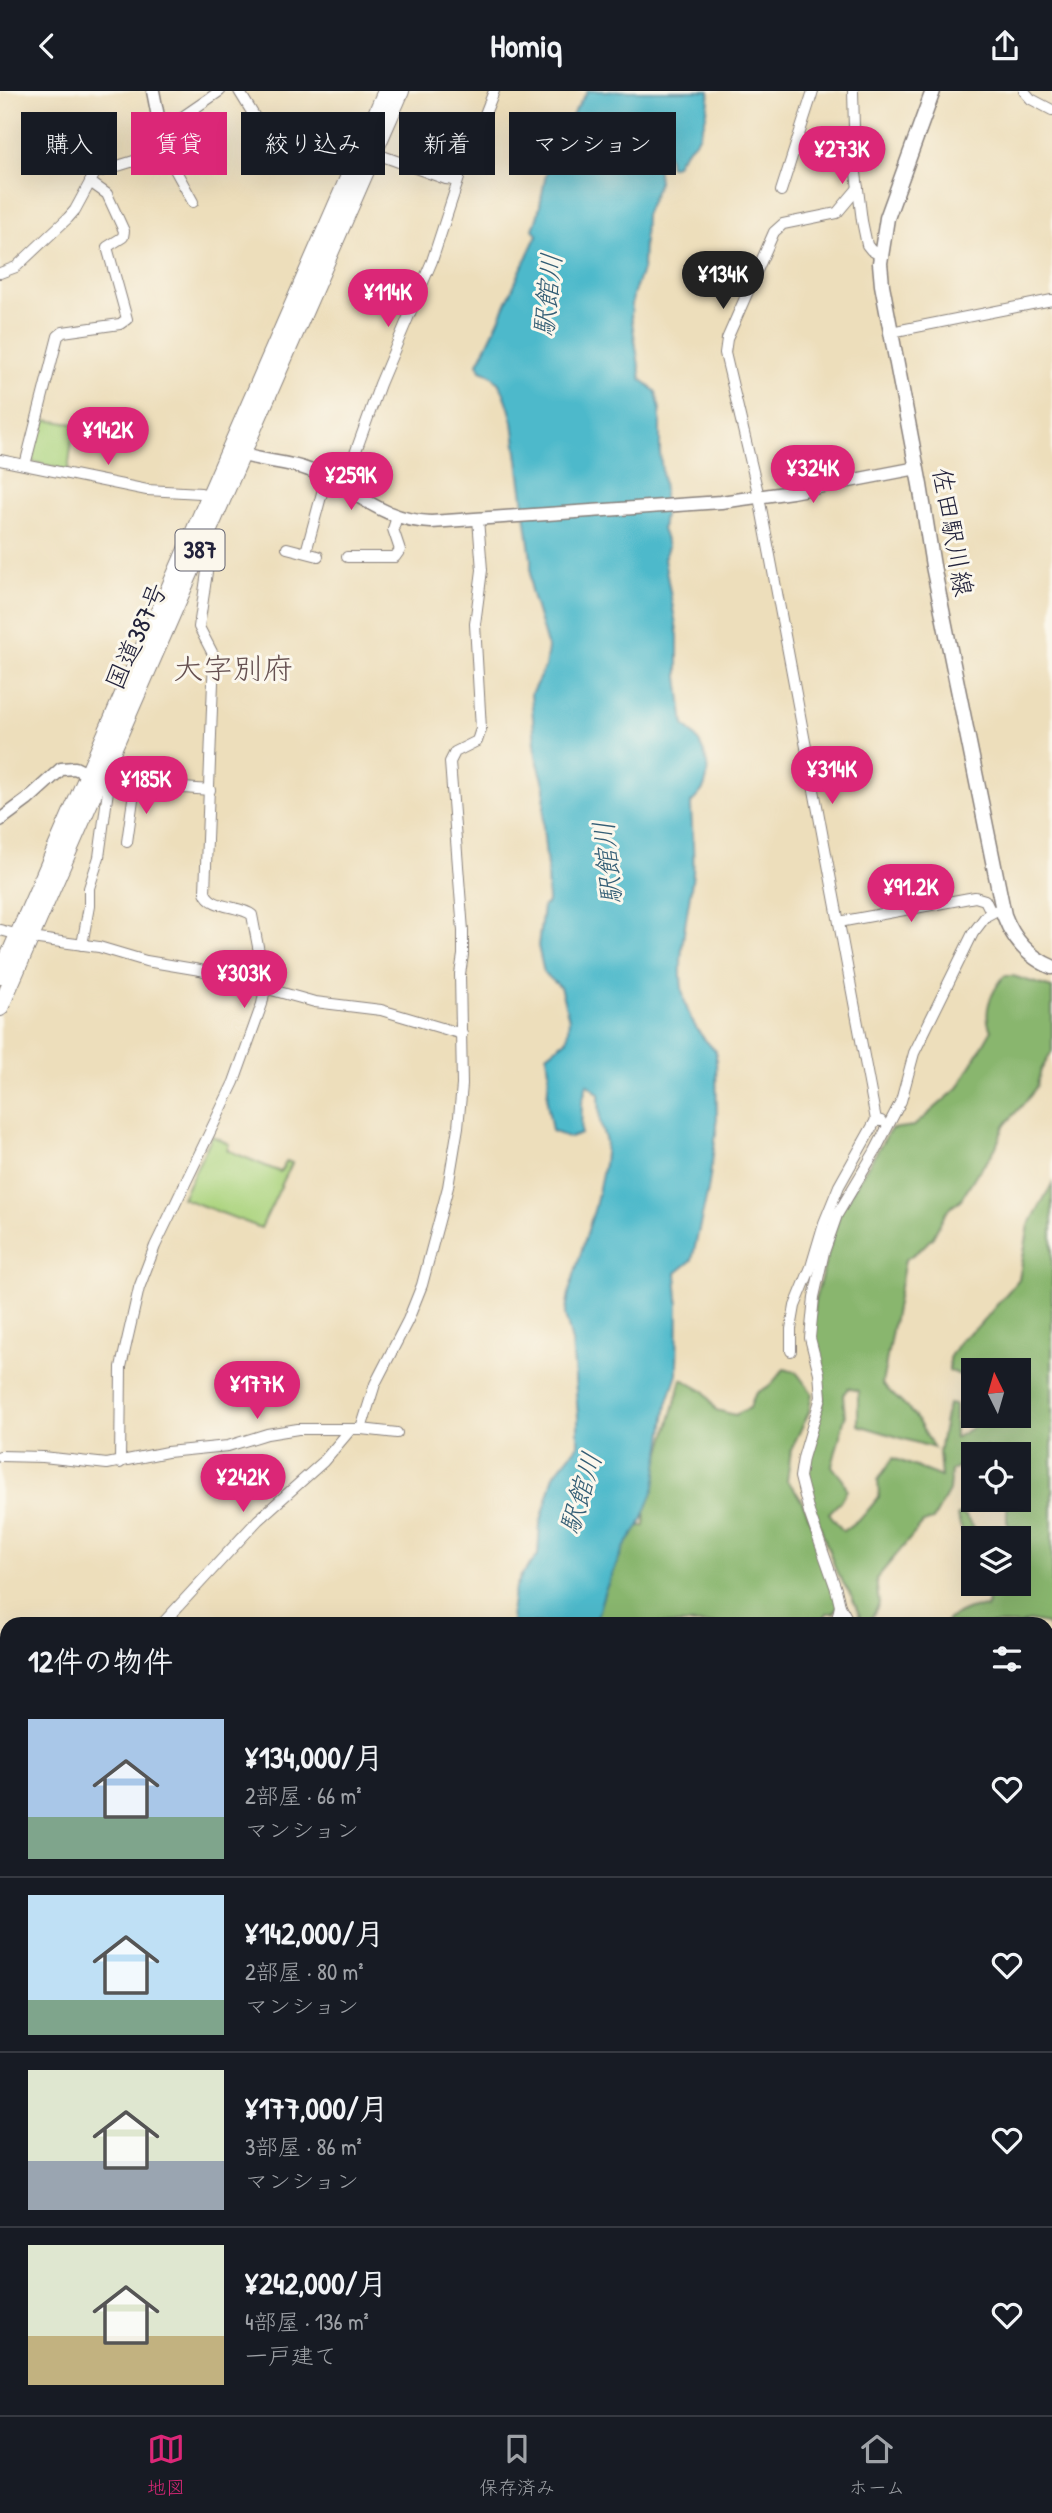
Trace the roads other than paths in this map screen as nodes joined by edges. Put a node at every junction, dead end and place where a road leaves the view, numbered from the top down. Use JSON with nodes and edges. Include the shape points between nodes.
{"nodes":[{"id":1,"x":153,"y":91,"type":"edge"},
{"id":2,"x":220,"y":91,"type":"edge"},
{"id":3,"x":239,"y":91,"type":"edge"},
{"id":4,"x":386,"y":91,"type":"edge"},
{"id":5,"x":401,"y":91,"type":"edge"},
{"id":6,"x":494,"y":91,"type":"edge"},
{"id":7,"x":813,"y":91,"type":"edge"},
{"id":8,"x":853,"y":91,"type":"edge"},
{"id":9,"x":933,"y":91,"type":"edge"},
{"id":10,"x":1024,"y":91,"type":"edge"},
{"id":11,"x":1052,"y":110,"type":"edge"},
{"id":12,"x":157,"y":112,"type":"edge"},
{"id":13,"x":189,"y":112,"type":"edge"},
{"id":14,"x":252,"y":112,"type":"edge"},
{"id":15,"x":385,"y":128,"type":"edge"},
{"id":16,"x":385,"y":157,"type":"edge"},
{"id":17,"x":94,"y":175,"type":"edge"},
{"id":18,"x":179,"y":175,"type":"edge"},
{"id":19,"x":364,"y":175,"type":"edge"},
{"id":20,"x":459,"y":178,"type":"junction"},
{"id":21,"x":90,"y":182,"type":"junction"},
{"id":22,"x":858,"y":188,"type":"junction"},
{"id":23,"x":781,"y":191,"type":"dead end"},
{"id":24,"x":193,"y":202,"type":"dead end"},
{"id":25,"x":862,"y":221,"type":"junction"},
{"id":26,"x":886,"y":226,"type":"junction"},
{"id":27,"x":881,"y":256,"type":"junction"},
{"id":28,"x":0,"y":273,"type":"edge"},
{"id":29,"x":1052,"y":300,"type":"edge"},
{"id":30,"x":891,"y":332,"type":"junction"},
{"id":31,"x":235,"y":452,"type":"junction"},
{"id":32,"x":0,"y":460,"type":"edge"},
{"id":33,"x":25,"y":465,"type":"junction"},
{"id":34,"x":917,"y":468,"type":"junction"},
{"id":35,"x":326,"y":478,"type":"junction"},
{"id":36,"x":342,"y":487,"type":"junction"},
{"id":37,"x":209,"y":495,"type":"junction"},
{"id":38,"x":759,"y":497,"type":"junction"},
{"id":39,"x":397,"y":517,"type":"junction"},
{"id":40,"x":480,"y":519,"type":"junction"},
{"id":41,"x":301,"y":521,"type":"dead end"},
{"id":42,"x":312,"y":526,"type":"junction"},
{"id":43,"x":287,"y":548,"type":"dead end"},
{"id":44,"x":306,"y":552,"type":"junction"},
{"id":45,"x":318,"y":556,"type":"dead end"},
{"id":46,"x":197,"y":557,"type":"junction"},
{"id":47,"x":347,"y":557,"type":"dead end"},
{"id":48,"x":99,"y":779,"type":"junction"},
{"id":49,"x":135,"y":785,"type":"junction"},
{"id":50,"x":209,"y":790,"type":"junction"},
{"id":51,"x":0,"y":820,"type":"edge"},
{"id":52,"x":127,"y":842,"type":"dead end"},
{"id":53,"x":997,"y":909,"type":"junction"},
{"id":54,"x":839,"y":922,"type":"junction"},
{"id":55,"x":0,"y":930,"type":"edge"},
{"id":56,"x":24,"y":937,"type":"junction"},
{"id":57,"x":82,"y":944,"type":"junction"},
{"id":58,"x":1052,"y":967,"type":"edge"},
{"id":59,"x":0,"y":976,"type":"edge"},
{"id":60,"x":265,"y":988,"type":"junction"},
{"id":61,"x":0,"y":1008,"type":"edge"},
{"id":62,"x":462,"y":1034,"type":"junction"},
{"id":63,"x":876,"y":1120,"type":"junction"},
{"id":64,"x":890,"y":1124,"type":"junction"},
{"id":65,"x":791,"y":1351,"type":"dead end"},
{"id":66,"x":356,"y":1429,"type":"junction"},
{"id":67,"x":397,"y":1433,"type":"dead end"},
{"id":68,"x":0,"y":1455,"type":"edge"},
{"id":69,"x":120,"y":1463,"type":"junction"},
{"id":70,"x":840,"y":1606,"type":"junction"},
{"id":71,"x":168,"y":1617,"type":"edge"},
{"id":72,"x":837,"y":1617,"type":"edge"},
{"id":73,"x":846,"y":1617,"type":"edge"}],
"edges":[{"from":1,"to":12,"type":"street"},
{"from":2,"to":13,"type":"street"},
{"from":3,"to":14,"type":"street"},
{"from":4,"to":31,"type":"highway","name":"国道387号","number":"387"},
{"from":5,"to":15,"type":"highway","name":"国道387号","number":"387"},
{"from":6,"to":20,"type":"street"},
{"from":7,"to":23,"type":"street"},
{"from":8,"to":22,"type":"street"},
{"from":9,"to":26,"type":"main road","name":"佐田駅川線"},
{"from":10,"to":11,"type":"street"},
{"from":16,"to":20,"type":"street","via":[[446,179]]},
{"from":17,"to":21,"type":"street"},
{"from":18,"to":24,"type":"street"},
{"from":19,"to":31,"type":"highway","name":"国道387号","number":"387"},
{"from":20,"to":36,"type":"street","via":[[436,252]]},
{"from":21,"to":28,"type":"street","via":[[68,218],[20,264]]},
{"from":21,"to":33,"type":"street","via":[[107,194],[124,232],[107,247],[127,319],[58,335]]},
{"from":22,"to":25,"type":"street"},
{"from":22,"to":38,"type":"street","via":[[837,213],[783,224],[774,232],[727,339],[726,359]]},
{"from":25,"to":26,"type":"street"},
{"from":25,"to":27,"type":"street","via":[[867,245]]},
{"from":26,"to":27,"type":"main road","name":"佐田駅川線"},
{"from":27,"to":30,"type":"main road","name":"佐田駅川線"},
{"from":29,"to":30,"type":"street"},
{"from":30,"to":34,"type":"main road","name":"佐田駅川線"},
{"from":31,"to":35,"type":"street","via":[[289,463]]},
{"from":31,"to":37,"type":"highway","name":"国道387号","number":"387"},
{"from":31,"to":46,"type":"highway","name":"国道387号","number":"387"},
{"from":32,"to":33,"type":"street"},
{"from":33,"to":37,"type":"street","via":[[147,490]]},
{"from":34,"to":38,"type":"street"},
{"from":34,"to":53,"type":"main road","name":"佐田駅川線"},
{"from":35,"to":36,"type":"street"},
{"from":35,"to":42,"type":"street"},
{"from":36,"to":39,"type":"street"},
{"from":37,"to":48,"type":"highway","name":"国道387号","number":"387"},
{"from":38,"to":40,"type":"street"},
{"from":38,"to":54,"type":"street"},
{"from":39,"to":40,"type":"street","via":[[431,522]]},
{"from":39,"to":47,"type":"street","via":[[393,529],[400,550],[395,557]]},
{"from":40,"to":62,"type":"street","via":[[482,571],[475,624],[481,729],[477,741],[455,752],[450,762],[463,931]]},
{"from":41,"to":42,"type":"street"},
{"from":42,"to":44,"type":"street"},
{"from":43,"to":44,"type":"street"},
{"from":44,"to":45,"type":"street"},
{"from":46,"to":48,"type":"highway","name":"国道387号","number":"387"},
{"from":46,"to":50,"type":"street","via":[[208,565],[199,627],[214,656]]},
{"from":48,"to":49,"type":"street"},
{"from":48,"to":51,"type":"street","via":[[75,768],[61,769]]},
{"from":48,"to":56,"type":"highway","name":"国道387号","number":"387"},
{"from":48,"to":57,"type":"street","via":[[99,857],[89,888]]},
{"from":49,"to":50,"type":"street"},
{"from":49,"to":52,"type":"street"},
{"from":50,"to":60,"type":"street","via":[[206,896],[252,915]]},
{"from":53,"to":54,"type":"street","via":[[975,897]]},
{"from":53,"to":58,"type":"main road","name":"佐田駅川線","via":[[1032,957]]},
{"from":53,"to":64,"type":"street","via":[[973,933],[914,1053],[904,1094]]},
{"from":54,"to":63,"type":"street"},
{"from":55,"to":56,"type":"street"},
{"from":56,"to":57,"type":"street"},
{"from":56,"to":59,"type":"highway","name":"国道387号","number":"387"},
{"from":56,"to":61,"type":"highway","name":"国道387号","number":"387"},
{"from":57,"to":60,"type":"street"},
{"from":60,"to":62,"type":"street","via":[[315,1002],[382,1010]]},
{"from":60,"to":69,"type":"street","via":[[234,1082],[139,1288],[121,1367]]},
{"from":62,"to":66,"type":"street","via":[[458,1127],[438,1232],[416,1300]]},
{"from":63,"to":64,"type":"street"},
{"from":63,"to":65,"type":"street","via":[[824,1223],[795,1306]]},
{"from":64,"to":70,"type":"street","via":[[837,1215],[811,1311],[810,1338],[821,1397],[800,1477]]},
{"from":66,"to":67,"type":"street"},
{"from":66,"to":69,"type":"street","via":[[286,1430],[228,1446],[167,1452]]},
{"from":66,"to":71,"type":"street","via":[[258,1520]]},
{"from":68,"to":69,"type":"street"},
{"from":70,"to":72,"type":"street"},
{"from":70,"to":73,"type":"street"}]}
